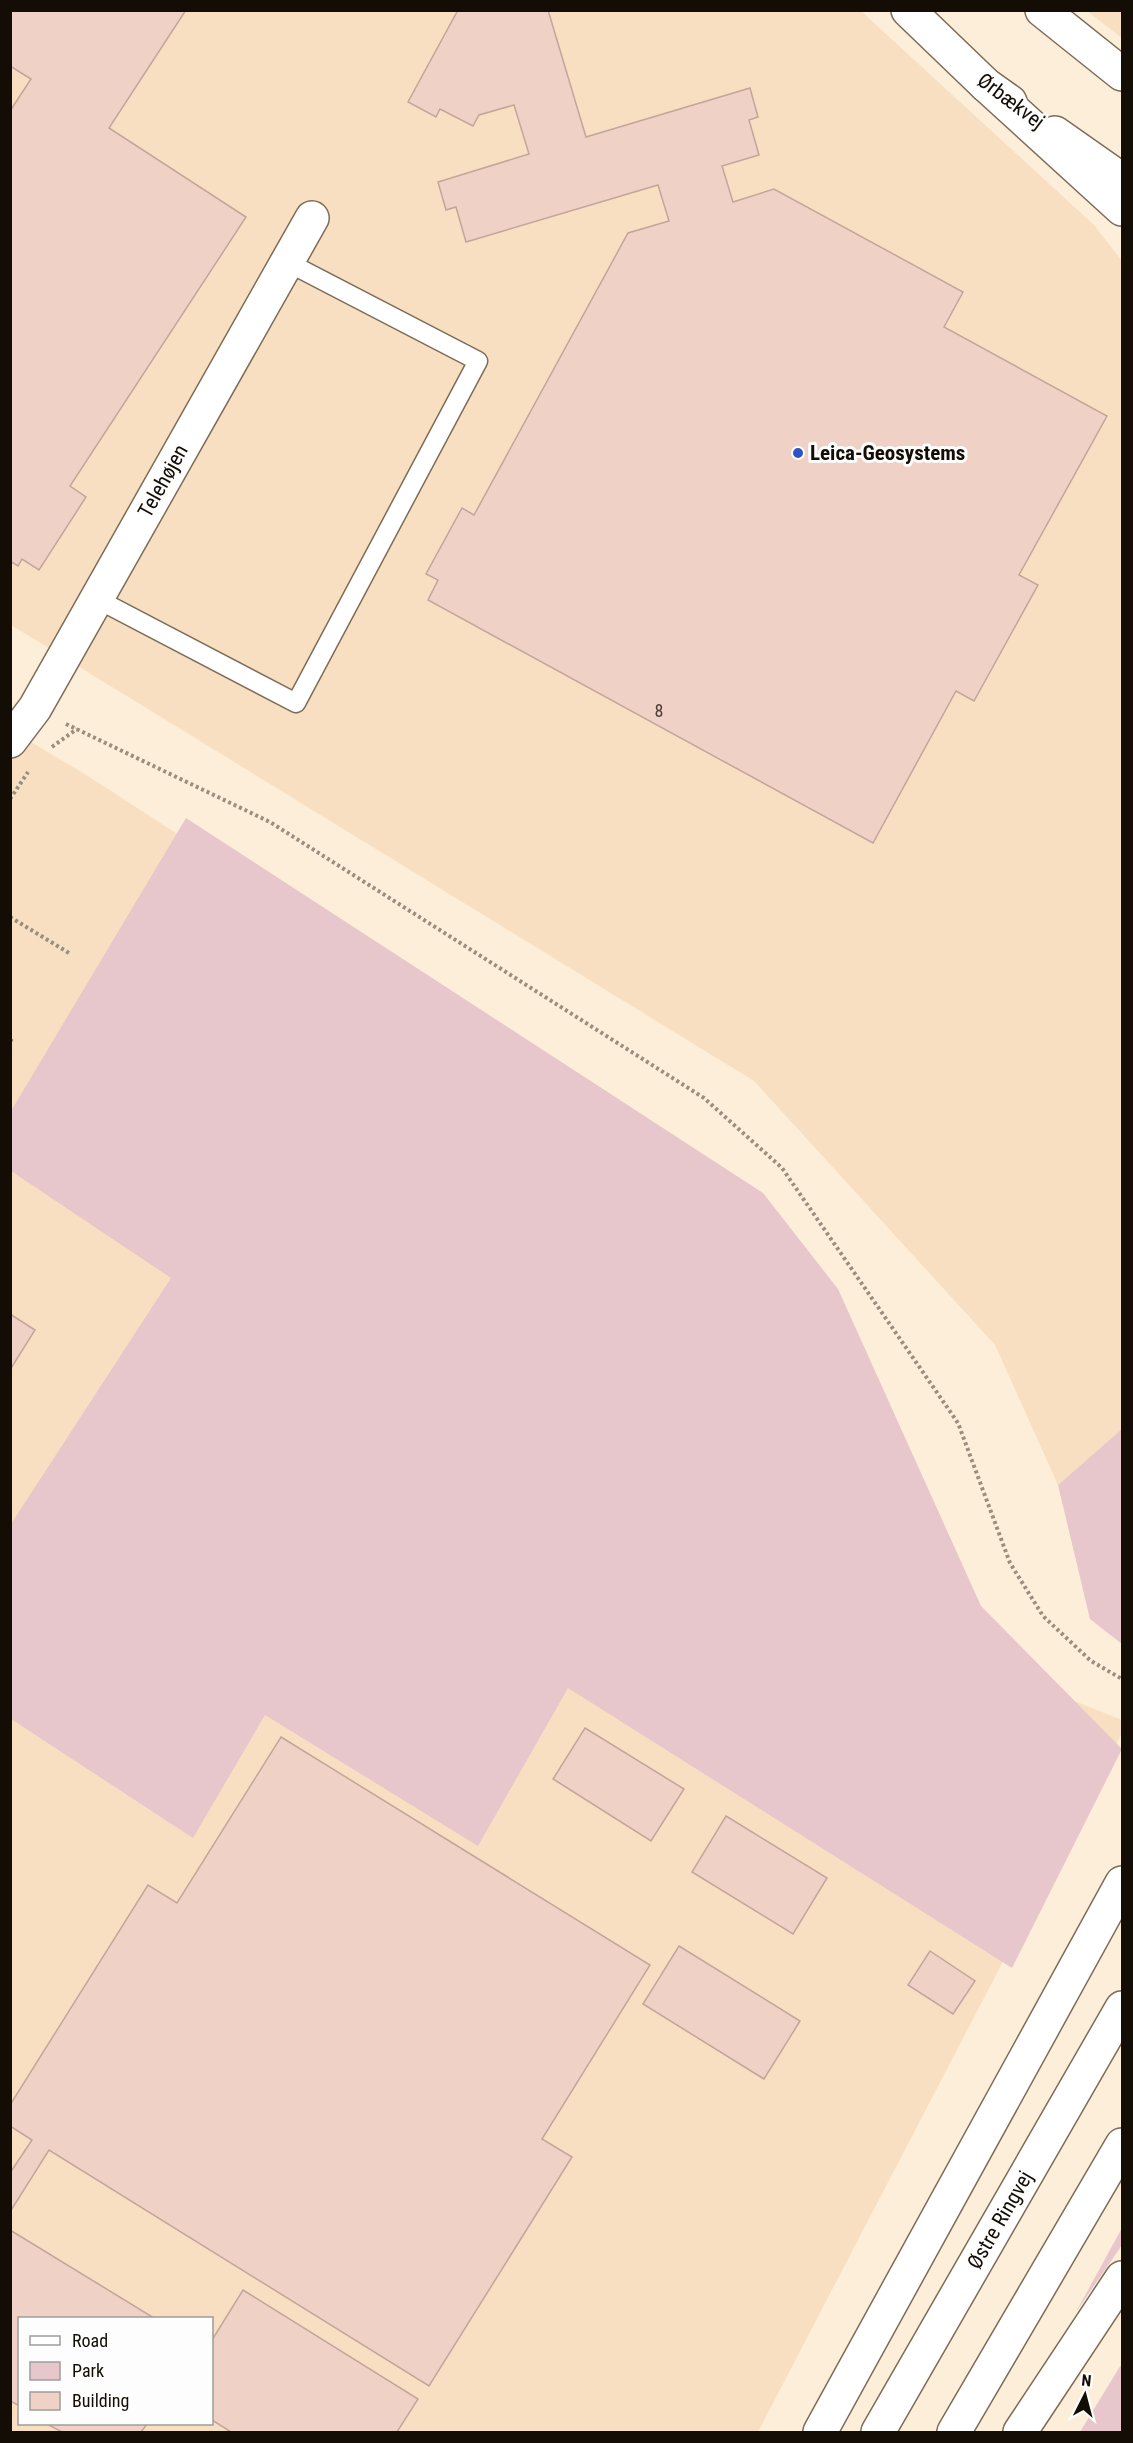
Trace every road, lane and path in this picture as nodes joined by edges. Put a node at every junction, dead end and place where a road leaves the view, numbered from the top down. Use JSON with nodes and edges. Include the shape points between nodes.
{"nodes":[{"id":1,"x":908,"y":10,"type":"edge"},
{"id":2,"x":1042,"y":10,"type":"edge"},
{"id":3,"x":1122,"y":74,"type":"edge"},
{"id":4,"x":986,"y":85,"type":"junction"},
{"id":5,"x":1122,"y":180,"type":"edge"},
{"id":6,"x":1122,"y":209,"type":"edge"},
{"id":7,"x":312,"y":218,"type":"dead end"},
{"id":8,"x":287,"y":262,"type":"junction"},
{"id":9,"x":97,"y":599,"type":"junction"},
{"id":10,"x":34,"y":708,"type":"junction"},
{"id":11,"x":10,"y":741,"type":"edge"},
{"id":12,"x":10,"y":917,"type":"edge"},
{"id":13,"x":69,"y":953,"type":"dead end"},
{"id":14,"x":10,"y":1040,"type":"edge"},
{"id":15,"x":15,"y":1043,"type":"dead end"},
{"id":16,"x":1122,"y":1679,"type":"edge"},
{"id":17,"x":1122,"y":1883,"type":"edge"},
{"id":18,"x":1122,"y":2008,"type":"edge"},
{"id":19,"x":1122,"y":2145,"type":"edge"},
{"id":20,"x":1122,"y":2278,"type":"edge"},
{"id":21,"x":820,"y":2433,"type":"edge"},
{"id":22,"x":878,"y":2433,"type":"edge"},
{"id":23,"x":954,"y":2433,"type":"edge"},
{"id":24,"x":1020,"y":2433,"type":"edge"}],
"edges":[{"from":1,"to":4,"type":"main road","name":"Ørbækvej"},
{"from":2,"to":3,"type":"main road"},
{"from":4,"to":5,"type":"main road","name":"Ørbækvej"},
{"from":4,"to":6,"type":"main road"},
{"from":7,"to":8,"type":"main road","name":"Telehøjen"},
{"from":8,"to":9,"type":"main road","name":"Telehøjen"},
{"from":8,"to":9,"type":"lane","via":[[478,361],[296,703]]},
{"from":9,"to":10,"type":"main road","name":"Telehøjen"},
{"from":10,"to":11,"type":"main road","name":"Telehøjen"},
{"from":10,"to":16,"type":"path","via":[[270,822],[704,1098],[722,1114],[782,1168],[958,1422],[1010,1563],[1043,1616],[1091,1660]]},
{"from":12,"to":13,"type":"path"},
{"from":14,"to":15,"type":"path"},
{"from":17,"to":21,"type":"main road"},
{"from":18,"to":22,"type":"main road","name":"Østre Ringvej"},
{"from":19,"to":23,"type":"main road"},
{"from":20,"to":24,"type":"main road"}]}
